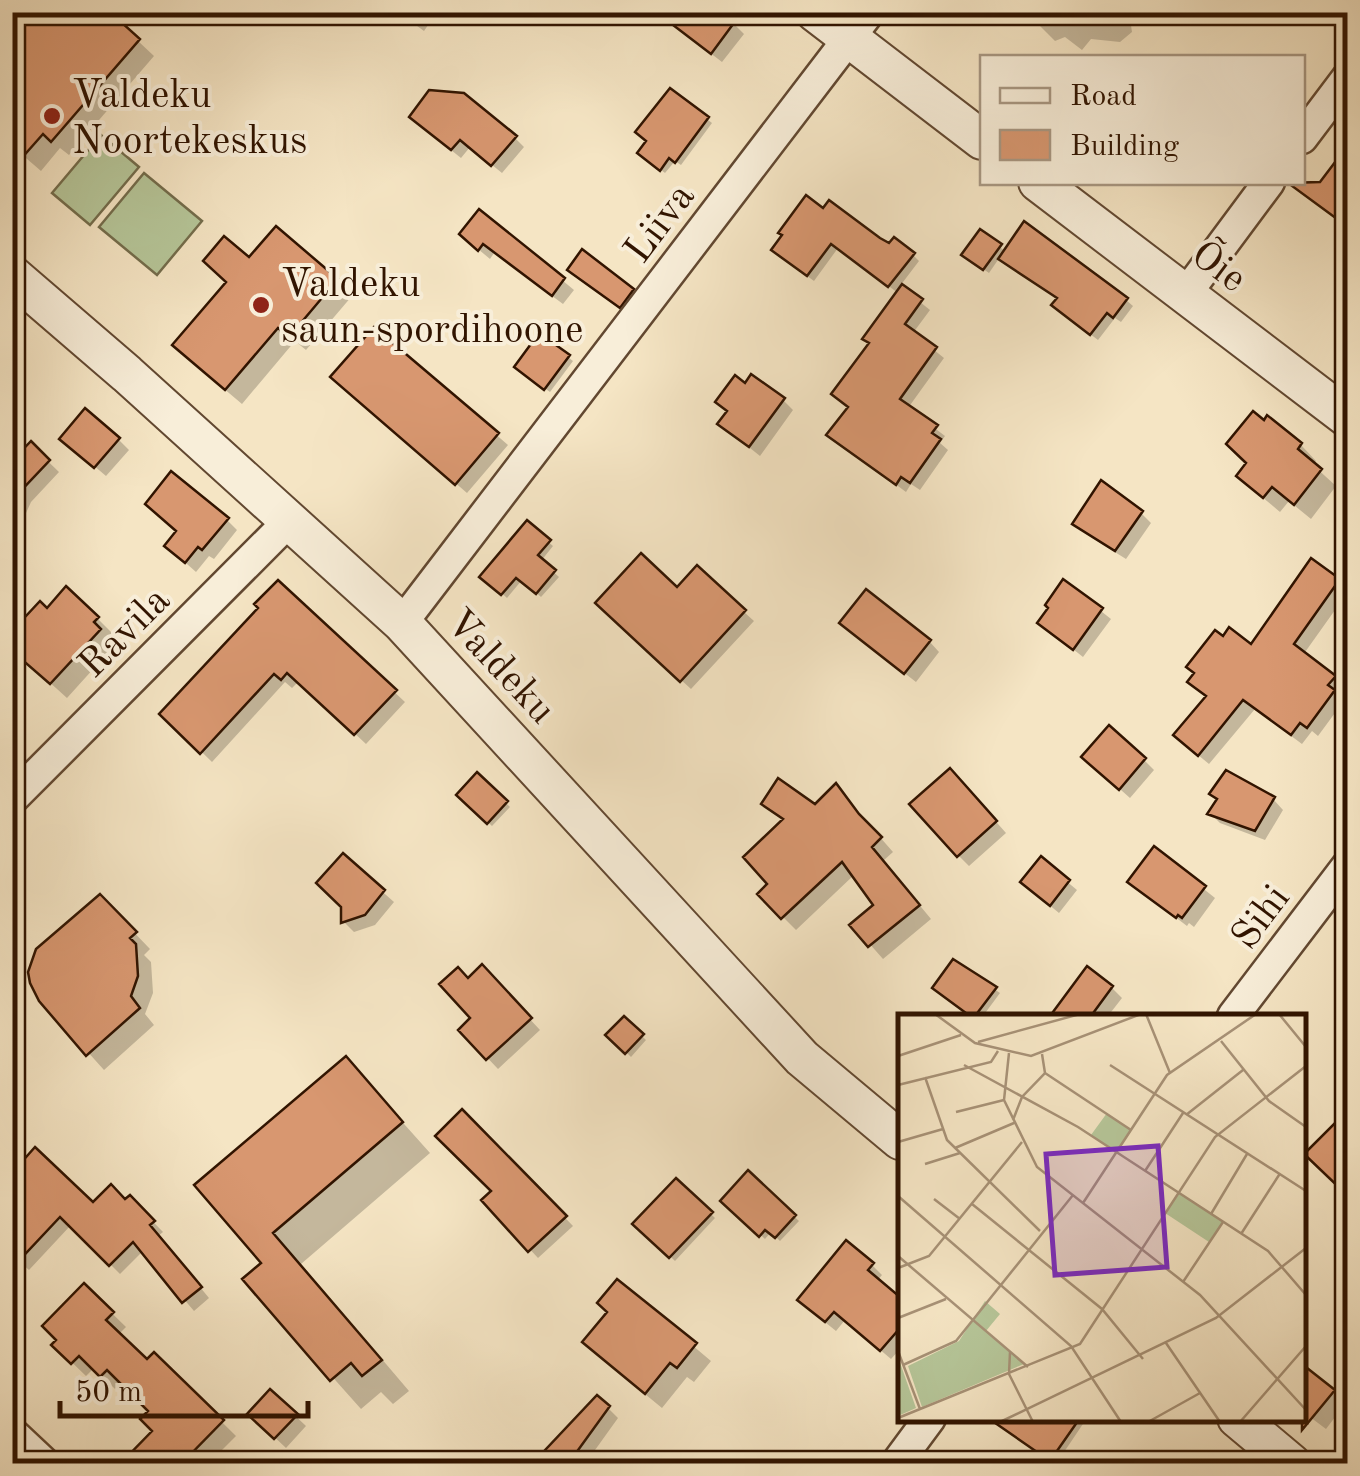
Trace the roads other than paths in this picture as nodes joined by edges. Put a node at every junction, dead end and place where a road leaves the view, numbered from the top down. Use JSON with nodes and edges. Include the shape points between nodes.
{"nodes":[{"id":1,"x":816,"y":12,"type":"edge"},
{"id":2,"x":859,"y":25,"type":"edge"},
{"id":3,"x":1348,"y":77,"type":"edge"},
{"id":4,"x":1305,"y":134,"type":"edge"},
{"id":5,"x":980,"y":138,"type":"edge"},
{"id":6,"x":1042,"y":185,"type":"edge"},
{"id":7,"x":1267,"y":185,"type":"edge"},
{"id":8,"x":12,"y":275,"type":"edge"},
{"id":9,"x":1186,"y":295,"type":"junction"},
{"id":10,"x":1348,"y":418,"type":"edge"},
{"id":11,"x":290,"y":520,"type":"junction"},
{"id":12,"x":402,"y":623,"type":"junction"},
{"id":13,"x":12,"y":799,"type":"edge"},
{"id":14,"x":1348,"y":865,"type":"edge"},
{"id":15,"x":1235,"y":1014,"type":"edge"},
{"id":16,"x":898,"y":1138,"type":"edge"},
{"id":17,"x":928,"y":1421,"type":"edge"},
{"id":18,"x":1241,"y":1421,"type":"edge"},
{"id":19,"x":12,"y":1433,"type":"edge"},
{"id":20,"x":45,"y":1464,"type":"edge"},
{"id":21,"x":896,"y":1464,"type":"edge"},
{"id":22,"x":1292,"y":1464,"type":"edge"}],
"edges":[{"from":1,"to":2,"type":"street"},
{"from":2,"to":5,"type":"street"},
{"from":2,"to":12,"type":"street","name":"Liiva"},
{"from":3,"to":4,"type":"street"},
{"from":6,"to":9,"type":"street","name":"Õie"},
{"from":7,"to":9,"type":"street"},
{"from":8,"to":11,"type":"street","name":"Valdeku"},
{"from":9,"to":10,"type":"street","name":"Õie"},
{"from":11,"to":12,"type":"street","name":"Valdeku"},
{"from":11,"to":13,"type":"street","name":"Ravila"},
{"from":12,"to":16,"type":"street","name":"Valdeku","via":[[802,1058]]},
{"from":14,"to":15,"type":"street","name":"Sihi"},
{"from":17,"to":21,"type":"street"},
{"from":18,"to":22,"type":"street"},
{"from":19,"to":20,"type":"street"}]}
